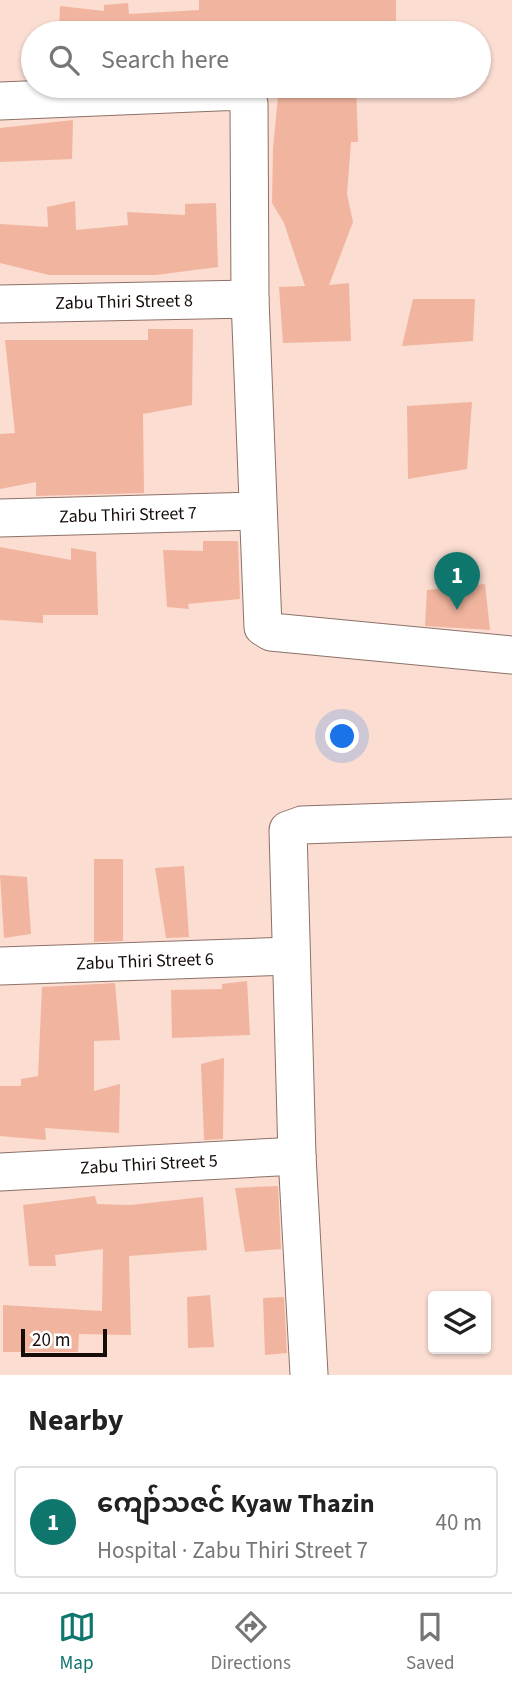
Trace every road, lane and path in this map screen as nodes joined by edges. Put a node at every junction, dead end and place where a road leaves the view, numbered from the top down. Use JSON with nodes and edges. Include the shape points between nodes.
{"nodes":[{"id":1,"x":73,"y":98,"type":"edge"},
{"id":2,"x":246,"y":98,"type":"edge"},
{"id":3,"x":0,"y":101,"type":"edge"},
{"id":4,"x":250,"y":299,"type":"junction"},
{"id":5,"x":0,"y":304,"type":"edge"},
{"id":6,"x":257,"y":511,"type":"junction"},
{"id":7,"x":0,"y":518,"type":"edge"},
{"id":8,"x":512,"y":655,"type":"edge"},
{"id":9,"x":512,"y":818,"type":"edge"},
{"id":10,"x":291,"y":956,"type":"junction"},
{"id":11,"x":0,"y":966,"type":"edge"},
{"id":12,"x":297,"y":1156,"type":"junction"},
{"id":13,"x":0,"y":1172,"type":"edge"},
{"id":14,"x":307,"y":1375,"type":"edge"}],
"edges":[{"from":1,"to":3,"type":"street"},
{"from":2,"to":4,"type":"street"},
{"from":4,"to":5,"type":"street","name":"Zabu Thiri Street 8"},
{"from":4,"to":6,"type":"street"},
{"from":6,"to":7,"type":"street","name":"Zabu Thiri Street 7"},
{"from":6,"to":8,"type":"street","via":[[261,616],[263,627],[271,632]]},
{"from":9,"to":10,"type":"street","via":[[302,825],[288,831]]},
{"from":10,"to":11,"type":"street","name":"Zabu Thiri Street 6"},
{"from":10,"to":12,"type":"street"},
{"from":12,"to":13,"type":"street","name":"Zabu Thiri Street 5"},
{"from":12,"to":14,"type":"street"}]}
